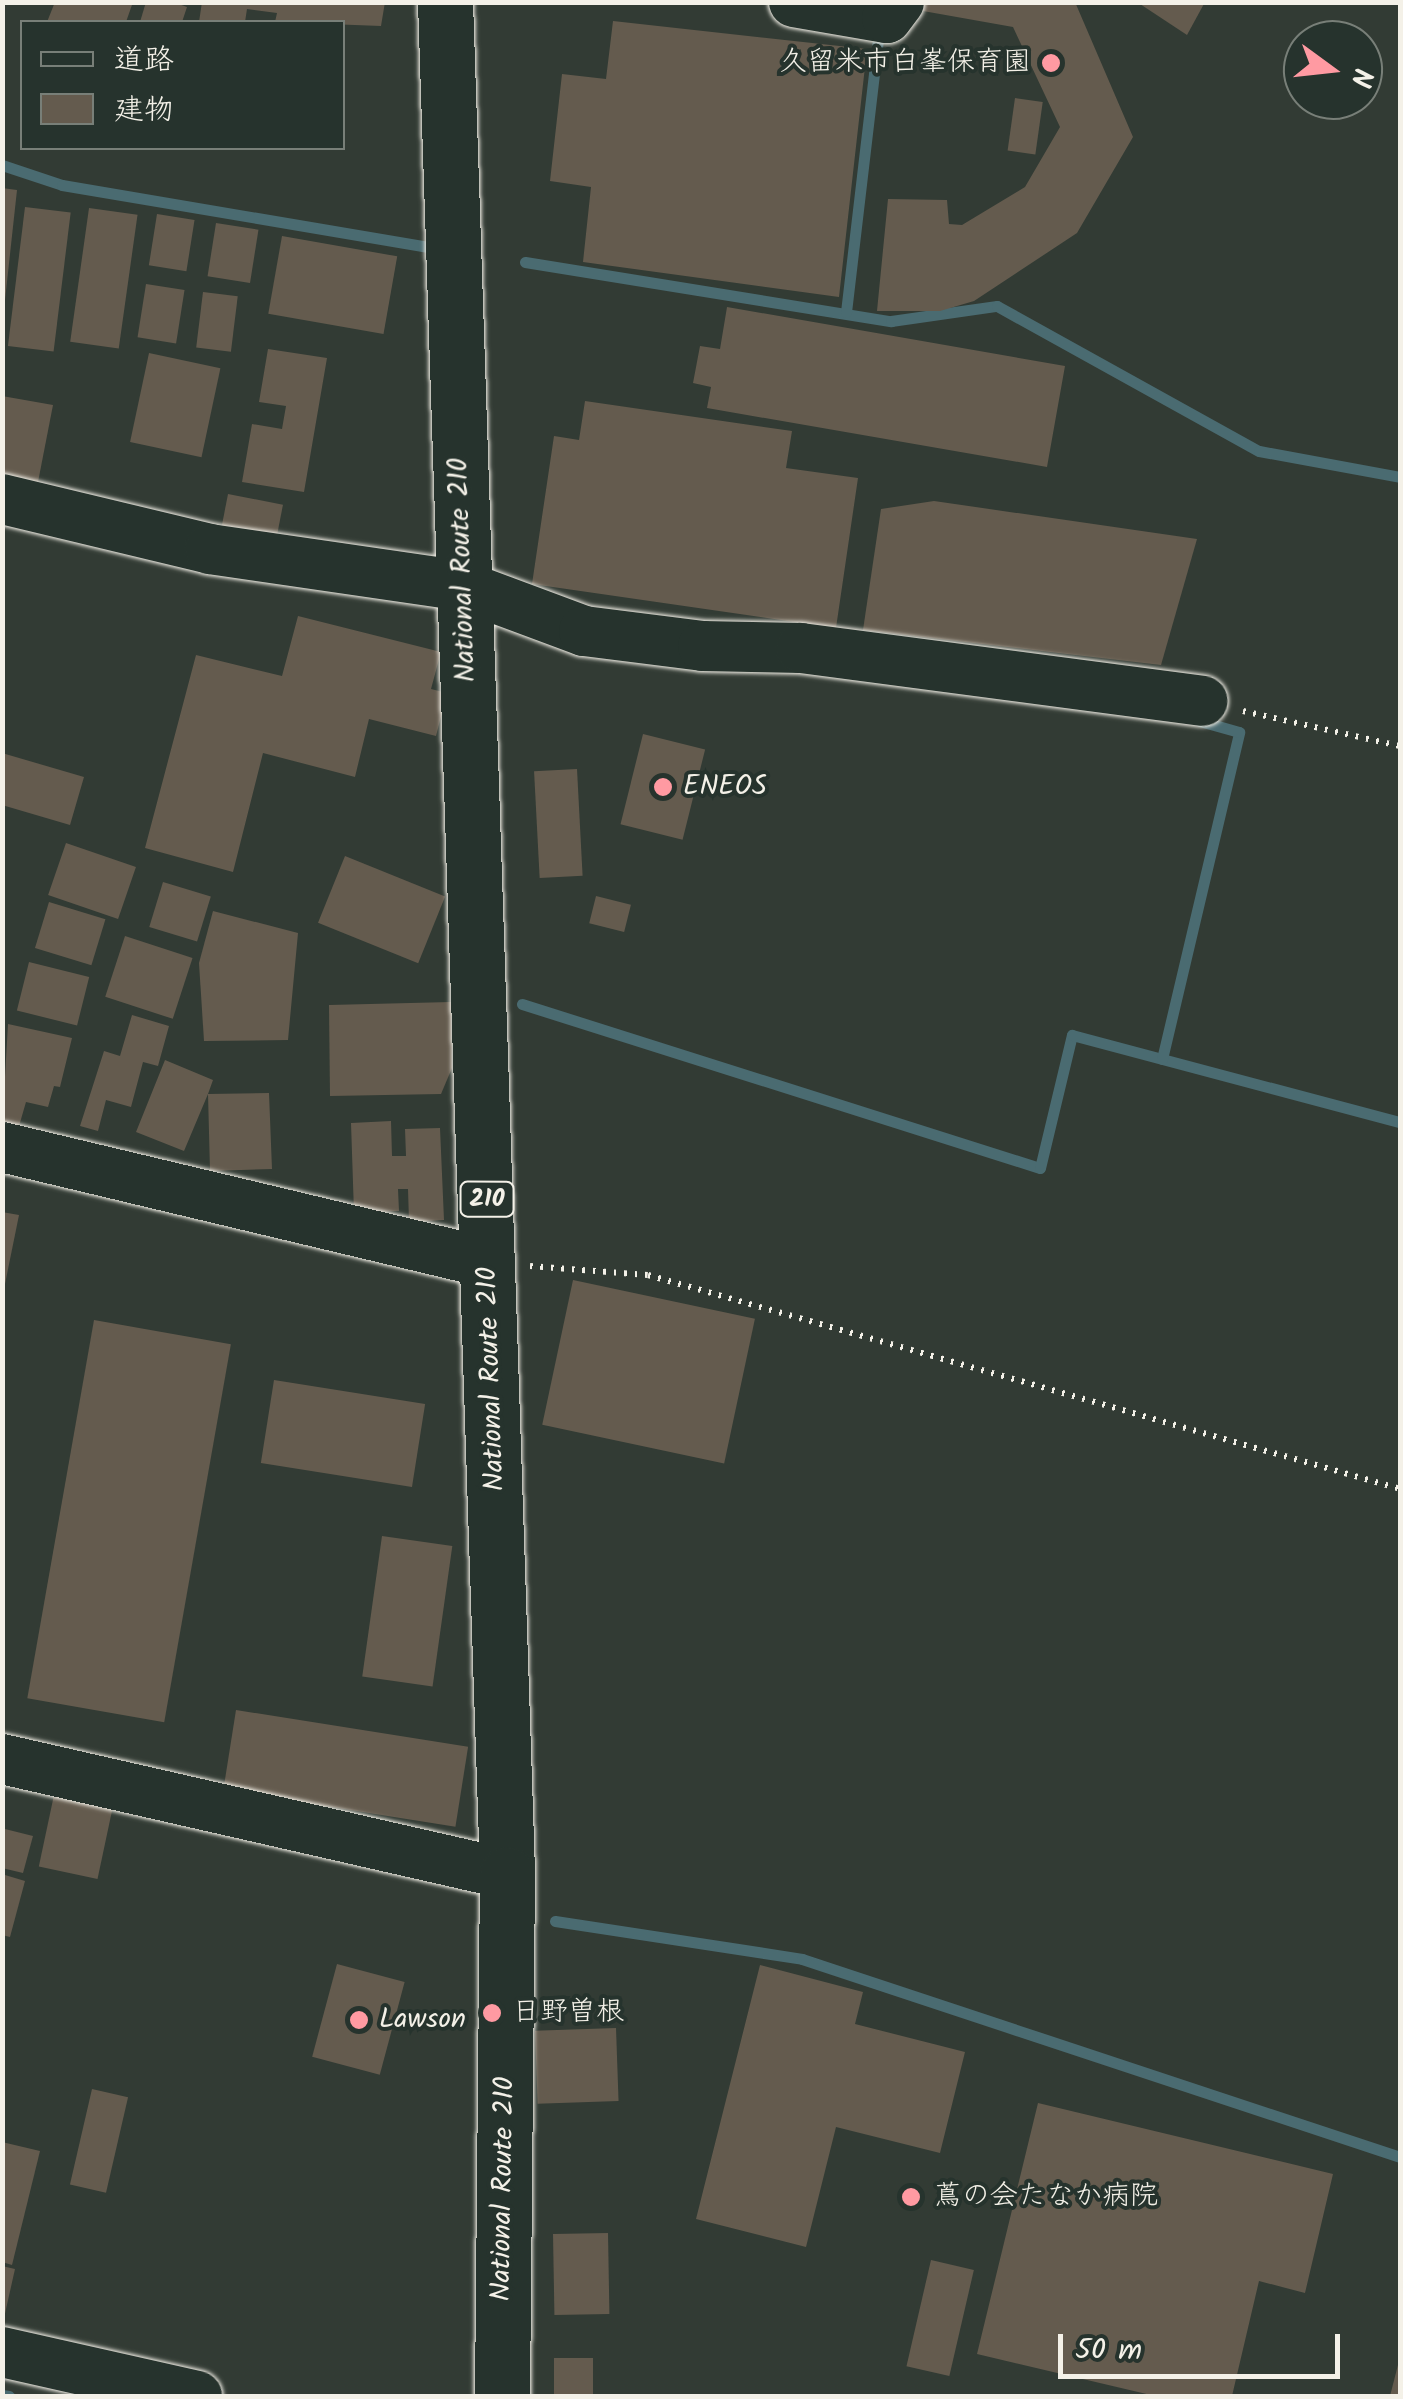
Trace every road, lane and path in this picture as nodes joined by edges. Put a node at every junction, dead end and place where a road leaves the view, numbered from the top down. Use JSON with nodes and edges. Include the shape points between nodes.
{"nodes":[{"id":1,"x":445,"y":2,"type":"edge"},
{"id":2,"x":794,"y":2,"type":"edge"},
{"id":3,"x":899,"y":2,"type":"edge"},
{"id":4,"x":2,"y":499,"type":"edge"},
{"id":5,"x":463,"y":586,"type":"junction"},
{"id":6,"x":1203,"y":702,"type":"joint"},
{"id":7,"x":1400,"y":746,"type":"edge"},
{"id":8,"x":2,"y":1147,"type":"edge"},
{"id":9,"x":489,"y":1263,"type":"junction"},
{"id":10,"x":1400,"y":1489,"type":"edge"},
{"id":11,"x":2,"y":1759,"type":"edge"},
{"id":12,"x":507,"y":1874,"type":"junction"},
{"id":13,"x":2,"y":2352,"type":"edge"},
{"id":14,"x":197,"y":2396,"type":"edge"},
{"id":15,"x":502,"y":2396,"type":"edge"}],
"edges":[{"from":1,"to":5,"type":"highway","name":"National Route 210","number":"210"},
{"from":2,"to":3,"type":"street","via":[[887,18]]},
{"from":4,"to":5,"type":"street","via":[[210,548]]},
{"from":5,"to":6,"type":"street","via":[[584,631],[819,650]]},
{"from":5,"to":9,"type":"highway","name":"National Route 210","number":"210"},
{"from":6,"to":7,"type":"path"},
{"from":8,"to":9,"type":"street"},
{"from":9,"to":10,"type":"path","via":[[648,1275]]},
{"from":9,"to":12,"type":"highway","name":"National Route 210","number":"210"},
{"from":11,"to":12,"type":"street"},
{"from":12,"to":15,"type":"highway","name":"National Route 210","number":"210"},
{"from":13,"to":14,"type":"street"}]}
